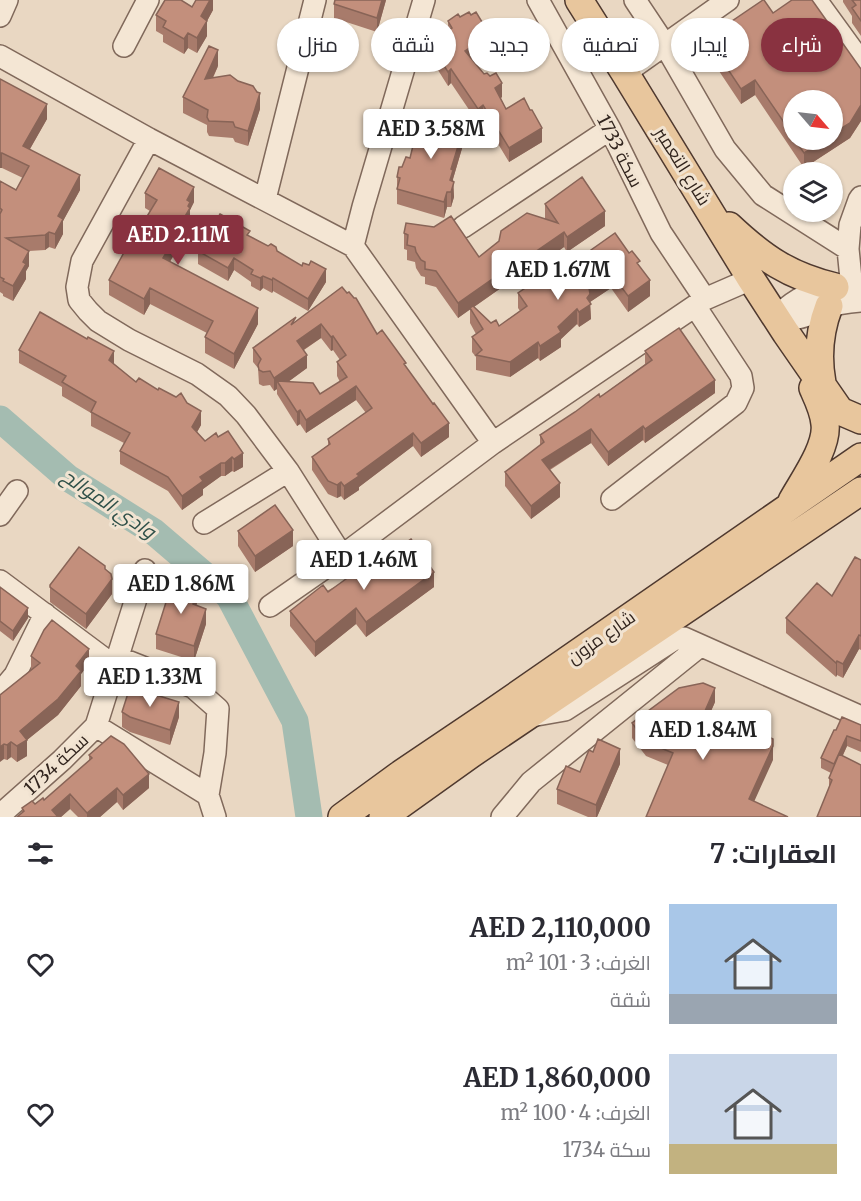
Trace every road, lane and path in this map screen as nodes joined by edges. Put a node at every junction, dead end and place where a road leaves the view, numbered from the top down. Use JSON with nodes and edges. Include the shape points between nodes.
{"nodes":[{"id":1,"x":7,"y":0,"type":"edge"},
{"id":2,"x":148,"y":0,"type":"edge"},
{"id":3,"x":315,"y":0,"type":"edge"},
{"id":4,"x":424,"y":0,"type":"edge"},
{"id":5,"x":538,"y":0,"type":"edge"},
{"id":6,"x":579,"y":0,"type":"edge"},
{"id":7,"x":635,"y":0,"type":"edge"},
{"id":8,"x":728,"y":0,"type":"edge"},
{"id":9,"x":816,"y":0,"type":"edge"},
{"id":10,"x":0,"y":16,"type":"edge"},
{"id":11,"x":665,"y":45,"type":"junction"},
{"id":12,"x":124,"y":46,"type":"dead end"},
{"id":13,"x":0,"y":56,"type":"edge"},
{"id":14,"x":861,"y":62,"type":"edge"},
{"id":15,"x":625,"y":73,"type":"junction"},
{"id":16,"x":610,"y":129,"type":"junction"},
{"id":17,"x":149,"y":139,"type":"junction"},
{"id":18,"x":861,"y":197,"type":"edge"},
{"id":19,"x":265,"y":199,"type":"junction"},
{"id":20,"x":707,"y":206,"type":"junction"},
{"id":21,"x":463,"y":227,"type":"dead end"},
{"id":22,"x":353,"y":246,"type":"junction"},
{"id":23,"x":848,"y":249,"type":"junction"},
{"id":24,"x":751,"y":279,"type":"junction"},
{"id":25,"x":848,"y":295,"type":"edge"},
{"id":26,"x":700,"y":302,"type":"junction"},
{"id":27,"x":781,"y":325,"type":"junction"},
{"id":28,"x":823,"y":384,"type":"junction"},
{"id":29,"x":861,"y":420,"type":"edge"},
{"id":30,"x":493,"y":443,"type":"junction"},
{"id":31,"x":861,"y":458,"type":"edge"},
{"id":32,"x":288,"y":471,"type":"junction"},
{"id":33,"x":861,"y":490,"type":"edge"},
{"id":34,"x":17,"y":491,"type":"dead end"},
{"id":35,"x":612,"y":499,"type":"dead end"},
{"id":36,"x":788,"y":508,"type":"junction"},
{"id":37,"x":0,"y":515,"type":"edge"},
{"id":38,"x":204,"y":523,"type":"dead end"},
{"id":39,"x":342,"y":556,"type":"junction"},
{"id":40,"x":145,"y":570,"type":"dead end"},
{"id":41,"x":0,"y":581,"type":"edge"},
{"id":42,"x":270,"y":606,"type":"dead end"},
{"id":43,"x":45,"y":614,"type":"junction"},
{"id":44,"x":700,"y":646,"type":"junction"},
{"id":45,"x":116,"y":662,"type":"junction"},
{"id":46,"x":0,"y":693,"type":"edge"},
{"id":47,"x":526,"y":717,"type":"junction"},
{"id":48,"x":861,"y":717,"type":"edge"},
{"id":49,"x":96,"y":726,"type":"junction"},
{"id":50,"x":208,"y":795,"type":"junction"},
{"id":51,"x":0,"y":815,"type":"edge"},
{"id":52,"x":510,"y":815,"type":"edge"},
{"id":53,"x":215,"y":817,"type":"edge"},
{"id":54,"x":342,"y":817,"type":"edge"},
{"id":55,"x":383,"y":817,"type":"edge"}],
"edges":[{"from":1,"to":10,"type":"street"},
{"from":2,"to":12,"type":"street"},
{"from":3,"to":19,"type":"street"},
{"from":4,"to":22,"type":"street"},
{"from":5,"to":16,"type":"street","name":"سكة 1733"},
{"from":6,"to":15,"type":"main road","name":"شارع التعمير"},
{"from":7,"to":11,"type":"street"},
{"from":8,"to":11,"type":"street"},
{"from":9,"to":14,"type":"street"},
{"from":11,"to":15,"type":"street"},
{"from":11,"to":23,"type":"street","via":[[725,149],[764,195]]},
{"from":13,"to":17,"type":"street"},
{"from":15,"to":20,"type":"main road","name":"شارع التعمير"},
{"from":16,"to":21,"type":"street"},
{"from":16,"to":26,"type":"street","name":"سكة 1733"},
{"from":17,"to":19,"type":"street"},
{"from":17,"to":32,"type":"street","via":[[82,261],[76,287],[79,300],[98,321],[197,374],[228,396]]},
{"from":18,"to":23,"type":"street","via":[[850,225]]},
{"from":19,"to":22,"type":"street"},
{"from":20,"to":24,"type":"main road","name":"شارع التعمير"},
{"from":20,"to":25,"type":"main road","via":[[772,262]]},
{"from":22,"to":30,"type":"street"},
{"from":23,"to":25,"type":"street"},
{"from":24,"to":26,"type":"street"},
{"from":24,"to":27,"type":"main road","name":"شارع التعمير"},
{"from":25,"to":27,"type":"street"},
{"from":25,"to":28,"type":"main road","via":[[820,332]]},
{"from":26,"to":30,"type":"street"},
{"from":26,"to":35,"type":"street","name":"سكة 1733","via":[[741,376],[743,388],[736,403]]},
{"from":27,"to":28,"type":"main road","name":"شارع التعمير"},
{"from":27,"to":36,"type":"main road","name":"شارع التعمير","via":[[819,401],[826,424],[814,463]]},
{"from":28,"to":29,"type":"main road","name":"شارع التعمير","via":[[840,411]]},
{"from":30,"to":39,"type":"street"},
{"from":31,"to":36,"type":"main road","name":"شارع مزون"},
{"from":32,"to":38,"type":"street"},
{"from":32,"to":39,"type":"street"},
{"from":33,"to":47,"type":"main road","name":"شارع مزون"},
{"from":34,"to":37,"type":"street"},
{"from":36,"to":54,"type":"main road","name":"شارع مزون"},
{"from":39,"to":42,"type":"street"},
{"from":40,"to":45,"type":"street","name":"سكة 1734"},
{"from":41,"to":43,"type":"street"},
{"from":43,"to":45,"type":"street"},
{"from":43,"to":46,"type":"street","via":[[15,675]]},
{"from":44,"to":47,"type":"street","via":[[684,638],[675,639],[565,710]]},
{"from":44,"to":48,"type":"street"},
{"from":44,"to":52,"type":"street","via":[[531,782]]},
{"from":45,"to":49,"type":"street","name":"سكة 1734"},
{"from":45,"to":50,"type":"street","via":[[193,687],[219,709]]},
{"from":47,"to":55,"type":"main road","name":"شارع مزون"},
{"from":49,"to":50,"type":"street"},
{"from":49,"to":51,"type":"street","name":"سكة 1734"},
{"from":50,"to":53,"type":"street"}]}
